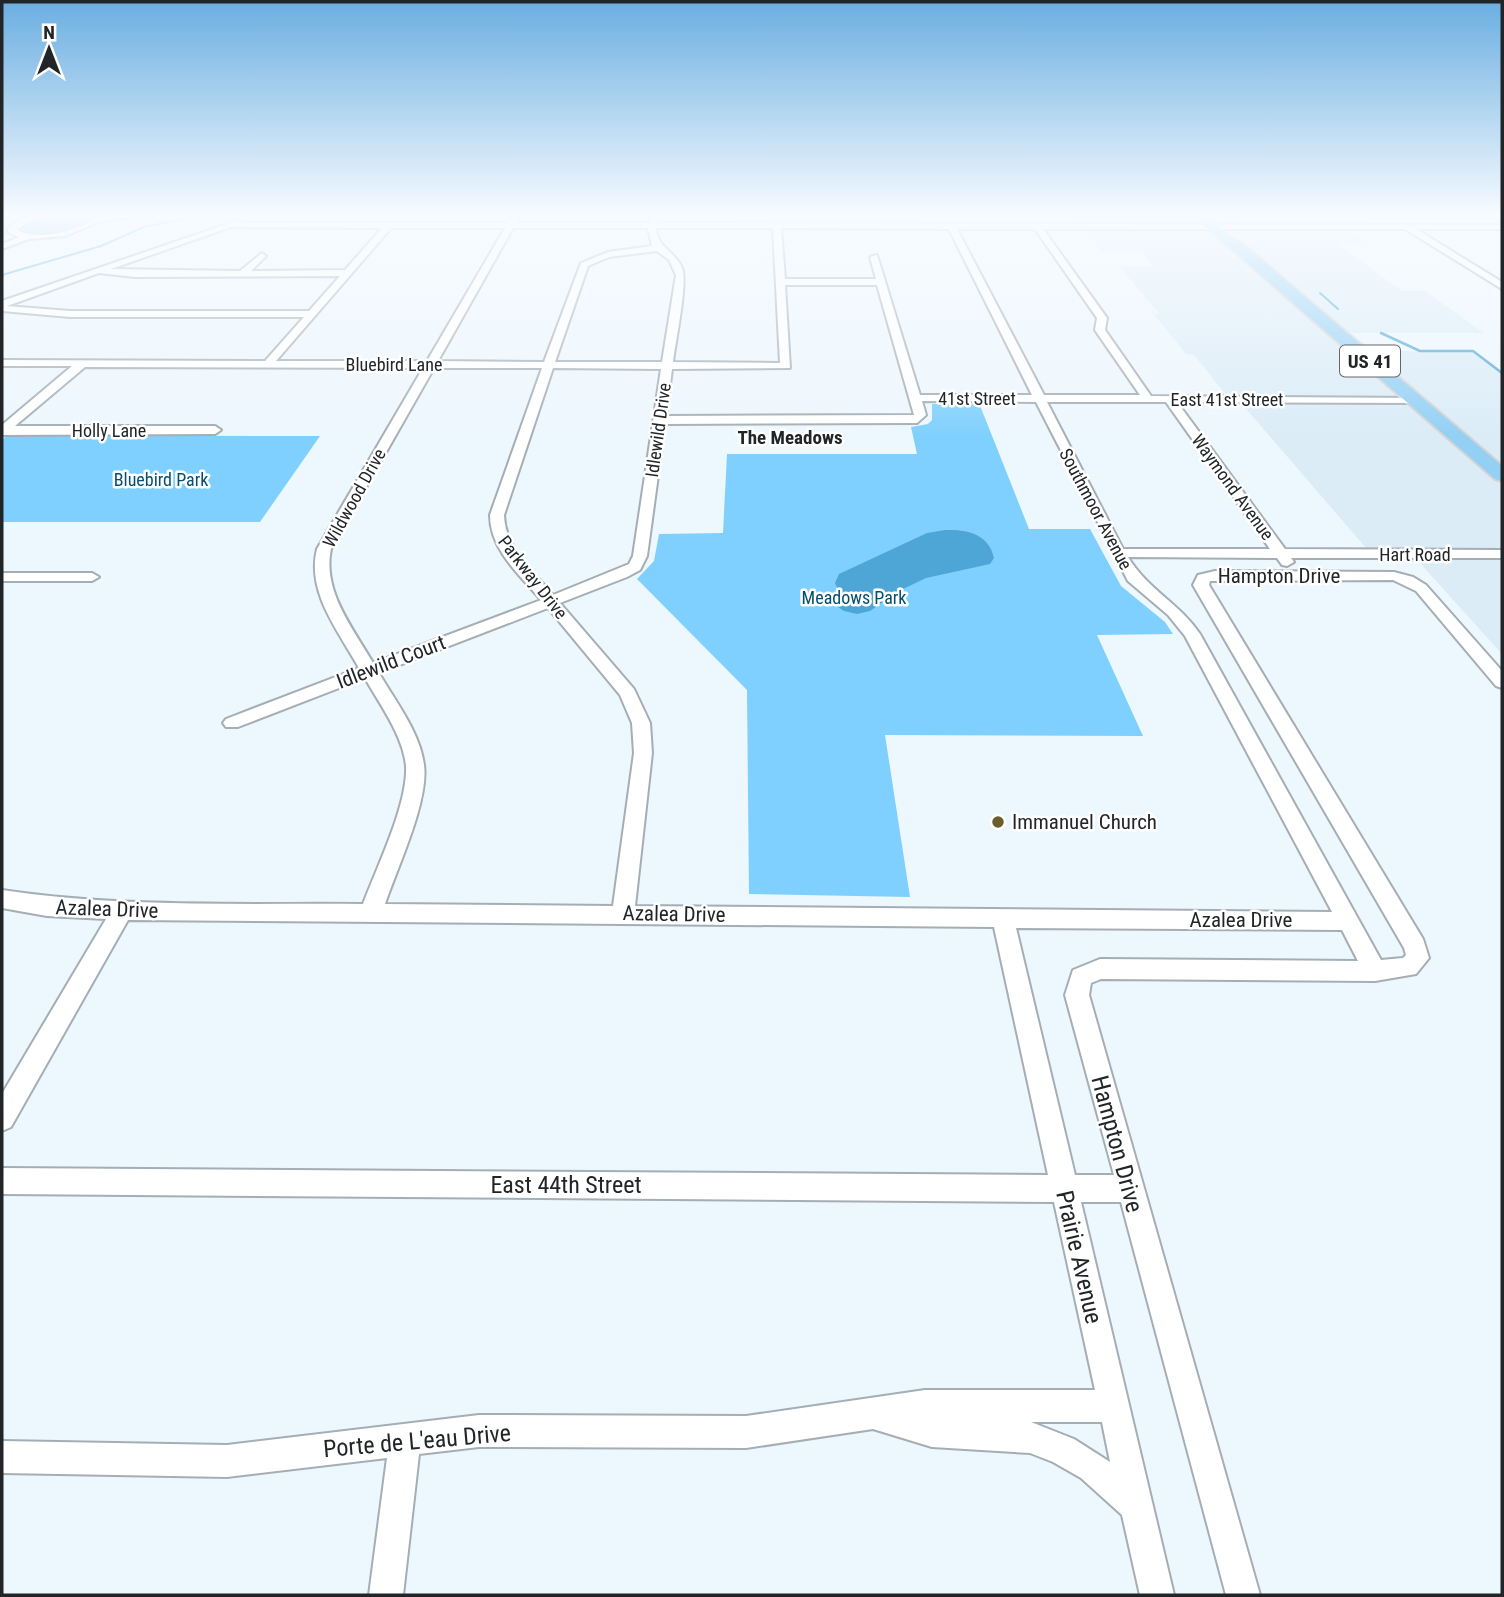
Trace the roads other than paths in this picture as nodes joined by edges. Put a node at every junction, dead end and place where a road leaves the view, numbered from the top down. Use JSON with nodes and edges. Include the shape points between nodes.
{"nodes":[{"id":1,"x":48,"y":289,"type":"edge"},
{"id":2,"x":333,"y":289,"type":"edge"},
{"id":3,"x":474,"y":289,"type":"edge"},
{"id":4,"x":576,"y":289,"type":"edge"},
{"id":5,"x":678,"y":289,"type":"edge"},
{"id":6,"x":781,"y":289,"type":"edge"},
{"id":7,"x":883,"y":289,"type":"edge"},
{"id":8,"x":983,"y":289,"type":"edge"},
{"id":9,"x":1081,"y":289,"type":"edge"},
{"id":10,"x":1287,"y":289,"type":"edge"},
{"id":11,"x":2,"y":306,"type":"edge"},
{"id":12,"x":310,"y":314,"type":"junction"},
{"id":13,"x":2,"y":363,"type":"edge"},
{"id":14,"x":82,"y":364,"type":"junction"},
{"id":15,"x":268,"y":364,"type":"junction"},
{"id":16,"x":430,"y":364,"type":"junction"},
{"id":17,"x":549,"y":365,"type":"junction"},
{"id":18,"x":668,"y":365,"type":"junction"},
{"id":19,"x":916,"y":398,"type":"junction"},
{"id":20,"x":1039,"y":398,"type":"junction"},
{"id":21,"x":1147,"y":398,"type":"junction"},
{"id":22,"x":1169,"y":399,"type":"junction"},
{"id":23,"x":1415,"y":400,"type":"junction"},
{"id":24,"x":660,"y":420,"type":"junction"},
{"id":25,"x":5,"y":427,"type":"edge"},
{"id":26,"x":215,"y":430,"type":"dead end"},
{"id":27,"x":1502,"y":475,"type":"edge"},
{"id":28,"x":1118,"y":554,"type":"junction"},
{"id":29,"x":1281,"y":554,"type":"junction"},
{"id":30,"x":1502,"y":554,"type":"edge"},
{"id":31,"x":1296,"y":575,"type":"junction"},
{"id":32,"x":2,"y":577,"type":"edge"},
{"id":33,"x":93,"y":577,"type":"dead end"},
{"id":34,"x":550,"y":602,"type":"junction"},
{"id":35,"x":370,"y":671,"type":"junction"},
{"id":36,"x":1502,"y":682,"type":"edge"},
{"id":37,"x":232,"y":723,"type":"dead end"},
{"id":38,"x":2,"y":899,"type":"edge"},
{"id":39,"x":122,"y":911,"type":"junction"},
{"id":40,"x":371,"y":912,"type":"junction"},
{"id":41,"x":623,"y":913,"type":"junction"},
{"id":42,"x":1003,"y":919,"type":"junction"},
{"id":43,"x":1346,"y":920,"type":"junction"},
{"id":44,"x":1375,"y":971,"type":"junction"},
{"id":45,"x":2,"y":1118,"type":"edge"},
{"id":46,"x":2,"y":1181,"type":"edge"},
{"id":47,"x":1063,"y":1189,"type":"junction"},
{"id":48,"x":1129,"y":1189,"type":"junction"},
{"id":49,"x":1114,"y":1406,"type":"junction"},
{"id":50,"x":875,"y":1415,"type":"junction"},
{"id":51,"x":405,"y":1439,"type":"junction"},
{"id":52,"x":2,"y":1457,"type":"edge"},
{"id":53,"x":1137,"y":1506,"type":"junction"},
{"id":54,"x":386,"y":1595,"type":"edge"},
{"id":55,"x":1157,"y":1595,"type":"edge"},
{"id":56,"x":1243,"y":1595,"type":"edge"}],
"edges":[{"from":1,"to":11,"type":"street"},
{"from":2,"to":12,"type":"street"},
{"from":3,"to":16,"type":"street","name":"Wildwood Drive"},
{"from":4,"to":17,"type":"street","name":"Parkway Drive"},
{"from":5,"to":18,"type":"street","name":"Idlewild Drive"},
{"from":6,"to":18,"type":"street","name":"Bluebird Lane","via":[[786,366]]},
{"from":7,"to":19,"type":"street"},
{"from":8,"to":20,"type":"street","name":"Southmoor Avenue"},
{"from":9,"to":21,"type":"street","via":[[1102,318],[1100,330]]},
{"from":10,"to":23,"type":"highway","number":"US 41"},
{"from":11,"to":12,"type":"street","via":[[70,314]]},
{"from":12,"to":15,"type":"street"},
{"from":13,"to":14,"type":"street","name":"Bluebird Lane"},
{"from":14,"to":15,"type":"street","name":"Bluebird Lane"},
{"from":14,"to":25,"type":"street"},
{"from":15,"to":16,"type":"street","name":"Bluebird Lane"},
{"from":16,"to":17,"type":"street","name":"Bluebird Lane"},
{"from":16,"to":35,"type":"street","name":"Wildwood Drive","via":[[324,549],[320,566],[328,598]]},
{"from":17,"to":18,"type":"street","name":"Bluebird Lane"},
{"from":17,"to":34,"type":"street","name":"Parkway Drive","via":[[496,522],[506,548]]},
{"from":18,"to":24,"type":"street","name":"Idlewild Drive"},
{"from":19,"to":20,"type":"street","name":"41st Street"},
{"from":19,"to":24,"type":"street","via":[[918,419]]},
{"from":20,"to":21,"type":"street","name":"East 41st Street"},
{"from":20,"to":28,"type":"street","name":"Southmoor Avenue"},
{"from":21,"to":22,"type":"street","name":"East 41st Street"},
{"from":22,"to":23,"type":"street","name":"East 41st Street"},
{"from":22,"to":29,"type":"street","name":"Waymond Avenue"},
{"from":23,"to":27,"type":"highway","number":"US 41"},
{"from":24,"to":34,"type":"street","name":"Idlewild Drive","via":[[635,567]]},
{"from":25,"to":26,"type":"street","name":"Holly Lane"},
{"from":28,"to":29,"type":"street","name":"Hart Road"},
{"from":28,"to":43,"type":"street","name":"Southmoor Avenue","via":[[1135,582],[1174,612],[1192,634]]},
{"from":29,"to":30,"type":"street","name":"Hart Road"},
{"from":29,"to":31,"type":"street","name":"Waymond Avenue"},
{"from":31,"to":36,"type":"street","name":"Hampton Drive","via":[[1408,580],[1421,588]]},
{"from":31,"to":44,"type":"street","name":"Hampton Drive","via":[[1215,575],[1203,578],[1201,586],[1415,946],[1418,958],[1408,967]]},
{"from":32,"to":33,"type":"street"},
{"from":34,"to":35,"type":"street","name":"Idlewild Court"},
{"from":34,"to":41,"type":"street","name":"Parkway Drive","via":[[628,693],[641,723],[643,753]]},
{"from":35,"to":37,"type":"street","name":"Idlewild Court"},
{"from":35,"to":40,"type":"street","name":"Wildwood Drive","via":[[407,737],[415,765],[413,796]]},
{"from":38,"to":39,"type":"street","name":"Azalea Drive"},
{"from":39,"to":40,"type":"street","name":"Azalea Drive"},
{"from":39,"to":45,"type":"street"},
{"from":40,"to":41,"type":"street","name":"Azalea Drive"},
{"from":41,"to":42,"type":"street","name":"Azalea Drive"},
{"from":42,"to":43,"type":"street","name":"Azalea Drive"},
{"from":42,"to":47,"type":"street","name":"Prairie Avenue"},
{"from":43,"to":44,"type":"street"},
{"from":44,"to":48,"type":"street","name":"Hampton Drive","via":[[1100,969],[1081,976],[1077,995]]},
{"from":46,"to":47,"type":"street","name":"East 44th Street"},
{"from":47,"to":48,"type":"street","name":"East 44th Street"},
{"from":47,"to":49,"type":"street","name":"Prairie Avenue"},
{"from":48,"to":56,"type":"street","name":"Hampton Drive"},
{"from":49,"to":50,"type":"street","name":"Porte de L'eau Drive","via":[[925,1406]]},
{"from":49,"to":53,"type":"street","name":"Prairie Avenue"},
{"from":50,"to":51,"type":"street","name":"Porte de L'eau Drive","via":[[746,1432],[479,1431]]},
{"from":50,"to":53,"type":"street","name":"Porte de L'eau Drive","via":[[932,1431],[1030,1437],[1093,1467]]},
{"from":51,"to":52,"type":"street","name":"Porte de L'eau Drive","via":[[227,1461]]},
{"from":51,"to":54,"type":"street"},
{"from":53,"to":55,"type":"street","name":"Prairie Avenue"}]}
